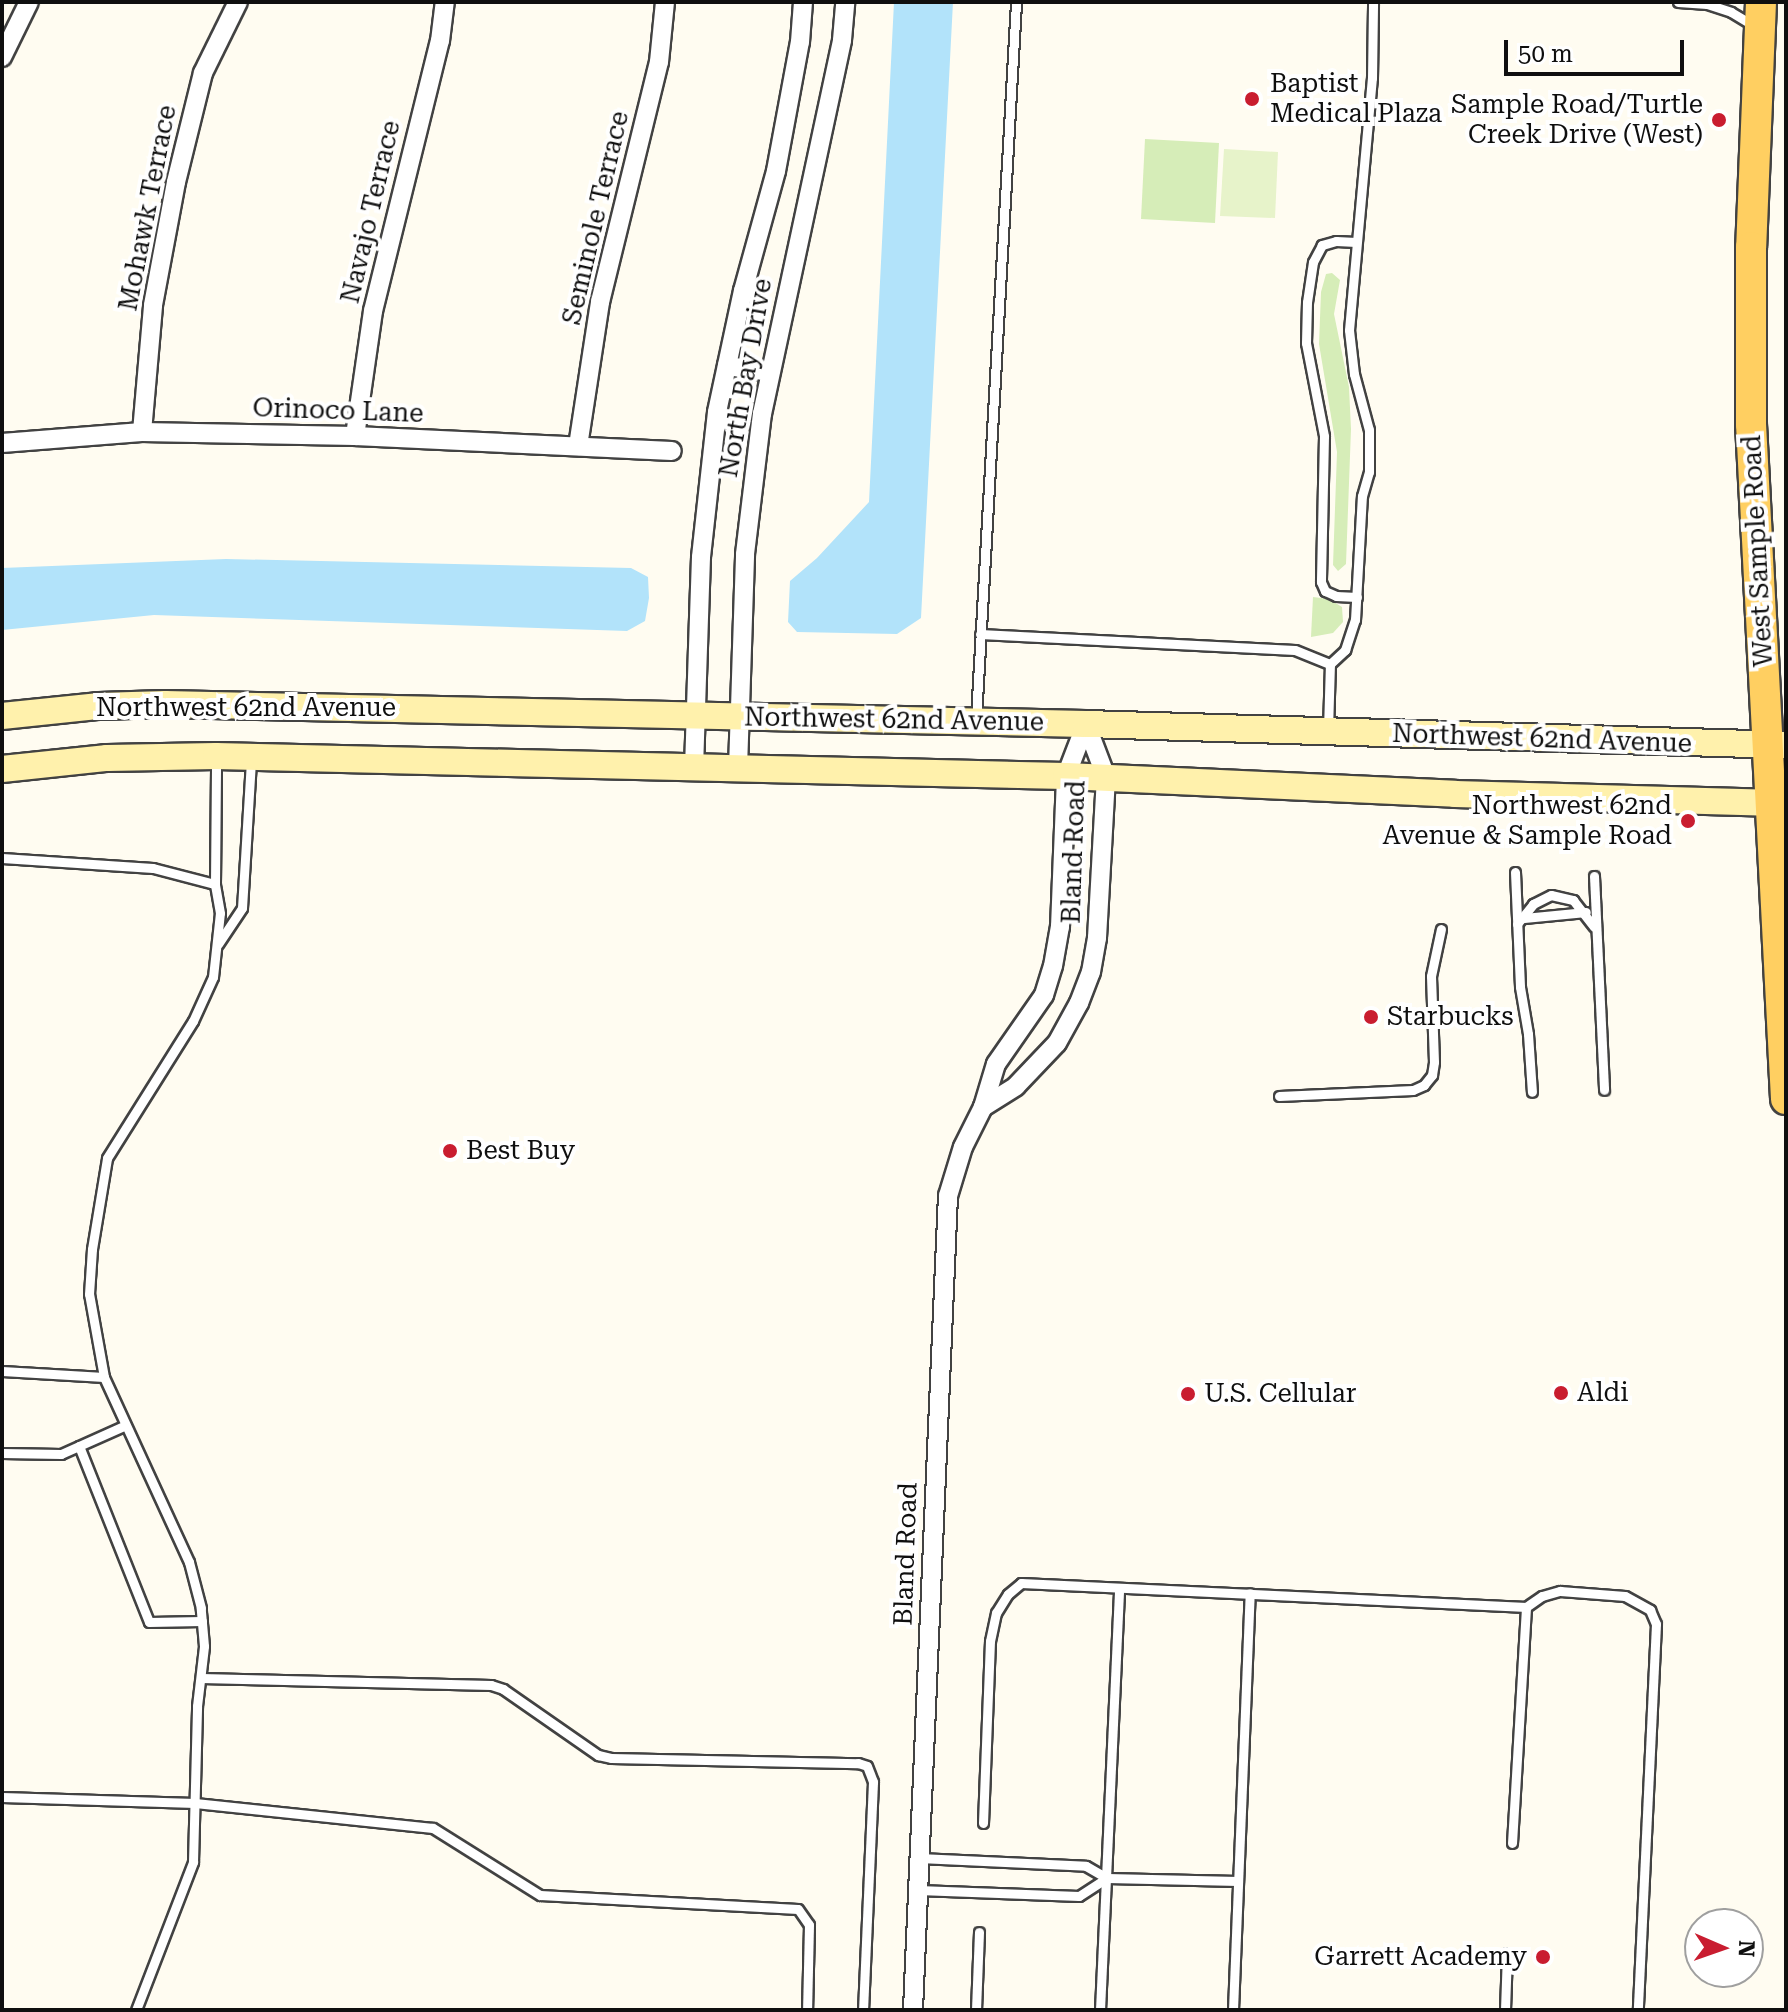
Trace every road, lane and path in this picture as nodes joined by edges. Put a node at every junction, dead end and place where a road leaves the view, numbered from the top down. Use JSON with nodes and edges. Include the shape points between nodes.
{"nodes":[{"id":1,"x":29,"y":2,"type":"edge"},
{"id":2,"x":238,"y":2,"type":"edge"},
{"id":3,"x":445,"y":2,"type":"edge"},
{"id":4,"x":665,"y":2,"type":"edge"},
{"id":5,"x":803,"y":2,"type":"edge"},
{"id":6,"x":845,"y":2,"type":"edge"},
{"id":7,"x":1016,"y":2,"type":"edge"},
{"id":8,"x":1373,"y":2,"type":"edge"},
{"id":9,"x":1678,"y":2,"type":"edge"},
{"id":10,"x":1761,"y":16,"type":"edge"},
{"id":11,"x":2,"y":57,"type":"edge"},
{"id":12,"x":1356,"y":242,"type":"junction"},
{"id":13,"x":727,"y":366,"type":"junction"},
{"id":14,"x":770,"y":372,"type":"junction"},
{"id":15,"x":142,"y":432,"type":"junction"},
{"id":16,"x":355,"y":436,"type":"junction"},
{"id":17,"x":2,"y":443,"type":"edge"},
{"id":18,"x":578,"y":446,"type":"junction"},
{"id":19,"x":672,"y":451,"type":"dead end"},
{"id":20,"x":1357,"y":597,"type":"junction"},
{"id":21,"x":980,"y":634,"type":"junction"},
{"id":22,"x":1330,"y":664,"type":"junction"},
{"id":23,"x":2,"y":716,"type":"edge"},
{"id":24,"x":695,"y":716,"type":"junction"},
{"id":25,"x":740,"y":717,"type":"junction"},
{"id":26,"x":976,"y":722,"type":"junction"},
{"id":27,"x":1086,"y":724,"type":"junction"},
{"id":28,"x":1328,"y":732,"type":"junction"},
{"id":29,"x":1776,"y":745,"type":"edge"},
{"id":30,"x":216,"y":756,"type":"junction"},
{"id":31,"x":251,"y":757,"type":"junction"},
{"id":32,"x":694,"y":768,"type":"junction"},
{"id":33,"x":738,"y":768,"type":"junction"},
{"id":34,"x":2,"y":769,"type":"edge"},
{"id":35,"x":1066,"y":776,"type":"junction"},
{"id":36,"x":1106,"y":777,"type":"junction"},
{"id":37,"x":1778,"y":803,"type":"edge"},
{"id":38,"x":2,"y":858,"type":"edge"},
{"id":39,"x":1515,"y":872,"type":"dead end"},
{"id":40,"x":1594,"y":876,"type":"dead end"},
{"id":41,"x":215,"y":884,"type":"junction"},
{"id":42,"x":1586,"y":912,"type":"junction"},
{"id":43,"x":1520,"y":921,"type":"junction"},
{"id":44,"x":1441,"y":929,"type":"dead end"},
{"id":45,"x":1596,"y":930,"type":"junction"},
{"id":46,"x":216,"y":947,"type":"junction"},
{"id":47,"x":1604,"y":1090,"type":"dead end"},
{"id":48,"x":1532,"y":1092,"type":"dead end"},
{"id":49,"x":1279,"y":1096,"type":"dead end"},
{"id":50,"x":1786,"y":1099,"type":"edge"},
{"id":51,"x":983,"y":1107,"type":"junction"},
{"id":52,"x":2,"y":1371,"type":"edge"},
{"id":53,"x":104,"y":1377,"type":"junction"},
{"id":54,"x":124,"y":1426,"type":"junction"},
{"id":55,"x":79,"y":1446,"type":"junction"},
{"id":56,"x":2,"y":1453,"type":"edge"},
{"id":57,"x":1119,"y":1589,"type":"junction"},
{"id":58,"x":1250,"y":1593,"type":"junction"},
{"id":59,"x":1526,"y":1607,"type":"junction"},
{"id":60,"x":202,"y":1621,"type":"junction"},
{"id":61,"x":201,"y":1678,"type":"junction"},
{"id":62,"x":2,"y":1797,"type":"edge"},
{"id":63,"x":195,"y":1803,"type":"junction"},
{"id":64,"x":983,"y":1823,"type":"dead end"},
{"id":65,"x":1512,"y":1843,"type":"dead end"},
{"id":66,"x":919,"y":1858,"type":"junction"},
{"id":67,"x":1107,"y":1878,"type":"junction"},
{"id":68,"x":1238,"y":1881,"type":"junction"},
{"id":69,"x":918,"y":1890,"type":"junction"},
{"id":70,"x":979,"y":1932,"type":"dead end"},
{"id":71,"x":1507,"y":1953,"type":"dead end"},
{"id":72,"x":136,"y":2010,"type":"edge"},
{"id":73,"x":807,"y":2010,"type":"edge"},
{"id":74,"x":863,"y":2010,"type":"edge"},
{"id":75,"x":913,"y":2010,"type":"edge"},
{"id":76,"x":976,"y":2010,"type":"edge"},
{"id":77,"x":1100,"y":2010,"type":"edge"},
{"id":78,"x":1233,"y":2010,"type":"edge"},
{"id":79,"x":1505,"y":2010,"type":"edge"},
{"id":80,"x":1638,"y":2010,"type":"edge"}],
"edges":[{"from":1,"to":11,"type":"street"},
{"from":2,"to":15,"type":"street","name":"Mohawk Terrace","via":[[203,73],[176,182],[153,305]]},
{"from":3,"to":16,"type":"street","name":"Navajo Terrace","via":[[373,311]]},
{"from":4,"to":18,"type":"street","name":"Seminole Terrace","via":[[659,62],[600,302]]},
{"from":5,"to":13,"type":"street","name":"North Bay Drive","via":[[776,171]]},
{"from":6,"to":14,"type":"street","name":"North Bay Drive","via":[[842,40]]},
{"from":7,"to":21,"type":"lane"},
{"from":8,"to":12,"type":"lane","via":[[1372,78]]},
{"from":9,"to":10,"type":"lane"},
{"from":10,"to":29,"type":"main road","name":"West Sample Road","via":[[1750,332]]},
{"from":12,"to":20,"type":"lane","via":[[1349,330],[1369,430]]},
{"from":12,"to":20,"type":"lane","via":[[1322,245],[1313,262],[1306,343],[1324,436],[1321,582],[1336,596]]},
{"from":13,"to":14,"type":"street"},
{"from":13,"to":24,"type":"street","name":"North Bay Drive","via":[[701,557]]},
{"from":14,"to":25,"type":"street","name":"North Bay Drive","via":[[745,554]]},
{"from":15,"to":16,"type":"street","name":"Orinoco Lane"},
{"from":15,"to":17,"type":"street","name":"Orinoco Lane"},
{"from":16,"to":18,"type":"street","name":"Orinoco Lane"},
{"from":18,"to":19,"type":"street","name":"Orinoco Lane"},
{"from":20,"to":22,"type":"lane","via":[[1345,650]]},
{"from":21,"to":22,"type":"lane","via":[[1295,650]]},
{"from":21,"to":26,"type":"lane"},
{"from":22,"to":28,"type":"lane"},
{"from":23,"to":24,"type":"street","name":"Northwest 62nd Avenue","via":[[165,704]]},
{"from":24,"to":25,"type":"street","name":"Northwest 62nd Avenue"},
{"from":24,"to":32,"type":"street","name":"North Bay Drive"},
{"from":25,"to":26,"type":"street","name":"Northwest 62nd Avenue"},
{"from":25,"to":33,"type":"street","name":"North Bay Drive"},
{"from":26,"to":27,"type":"street","name":"Northwest 62nd Avenue"},
{"from":27,"to":28,"type":"street","name":"Northwest 62nd Avenue"},
{"from":27,"to":35,"type":"street","name":"Bland Road"},
{"from":27,"to":36,"type":"street","name":"Bland Road"},
{"from":28,"to":29,"type":"street","name":"Northwest 62nd Avenue"},
{"from":29,"to":37,"type":"main road","name":"West Sample Road"},
{"from":30,"to":31,"type":"street","name":"Northwest 62nd Avenue"},
{"from":30,"to":34,"type":"street","name":"Northwest 62nd Avenue","via":[[107,758]]},
{"from":30,"to":41,"type":"lane"},
{"from":31,"to":32,"type":"street","name":"Northwest 62nd Avenue"},
{"from":31,"to":46,"type":"lane","via":[[242,908]]},
{"from":32,"to":33,"type":"street","name":"Northwest 62nd Avenue"},
{"from":33,"to":35,"type":"street","name":"Northwest 62nd Avenue"},
{"from":35,"to":36,"type":"street","name":"Northwest 62nd Avenue"},
{"from":35,"to":51,"type":"street","name":"Bland Road","via":[[1060,927],[1053,966],[1044,995],[996,1064]]},
{"from":36,"to":37,"type":"street","name":"Northwest 62nd Avenue"},
{"from":36,"to":51,"type":"street","name":"Bland Road","via":[[1097,938],[1083,993],[1057,1043],[1016,1086]]},
{"from":37,"to":50,"type":"main road","name":"West Sample Road"},
{"from":38,"to":41,"type":"lane","via":[[153,868]]},
{"from":39,"to":43,"type":"lane"},
{"from":40,"to":45,"type":"lane"},
{"from":41,"to":46,"type":"lane","via":[[220,913]]},
{"from":42,"to":43,"type":"lane"},
{"from":42,"to":43,"type":"lane","via":[[1573,900],[1551,895],[1533,904]]},
{"from":42,"to":45,"type":"lane"},
{"from":43,"to":48,"type":"lane","via":[[1520,987]]},
{"from":44,"to":49,"type":"lane","via":[[1431,976],[1434,1062],[1424,1085],[1413,1090]]},
{"from":45,"to":47,"type":"lane"},
{"from":46,"to":53,"type":"lane","via":[[213,977],[193,1021],[107,1158],[89,1294]]},
{"from":51,"to":66,"type":"street","name":"Bland Road","via":[[948,1196]]},
{"from":52,"to":53,"type":"lane"},
{"from":53,"to":54,"type":"lane"},
{"from":54,"to":55,"type":"lane"},
{"from":54,"to":60,"type":"lane","via":[[183,1547]]},
{"from":55,"to":56,"type":"lane","via":[[61,1454]]},
{"from":55,"to":60,"type":"lane","via":[[149,1622]]},
{"from":57,"to":58,"type":"lane"},
{"from":57,"to":64,"type":"lane","via":[[1021,1583],[996,1613],[990,1641]]},
{"from":57,"to":67,"type":"lane"},
{"from":58,"to":59,"type":"lane"},
{"from":58,"to":68,"type":"lane"},
{"from":59,"to":65,"type":"lane"},
{"from":59,"to":80,"type":"lane","via":[[1560,1591],[1625,1596],[1650,1610],[1656,1624]]},
{"from":60,"to":61,"type":"lane"},
{"from":61,"to":63,"type":"lane"},
{"from":61,"to":74,"type":"lane","via":[[491,1685],[598,1755],[611,1758],[867,1766],[873,1782]]},
{"from":62,"to":63,"type":"lane"},
{"from":63,"to":72,"type":"lane","via":[[193,1862]]},
{"from":63,"to":73,"type":"lane","via":[[433,1828],[540,1895],[798,1909],[809,1925]]},
{"from":66,"to":67,"type":"lane","via":[[1086,1866]]},
{"from":66,"to":69,"type":"street","name":"Bland Road"},
{"from":67,"to":68,"type":"lane"},
{"from":67,"to":69,"type":"lane","via":[[1079,1896]]},
{"from":67,"to":77,"type":"lane"},
{"from":68,"to":78,"type":"lane"},
{"from":69,"to":75,"type":"street","name":"Bland Road"},
{"from":70,"to":76,"type":"lane"},
{"from":71,"to":79,"type":"lane"}]}
